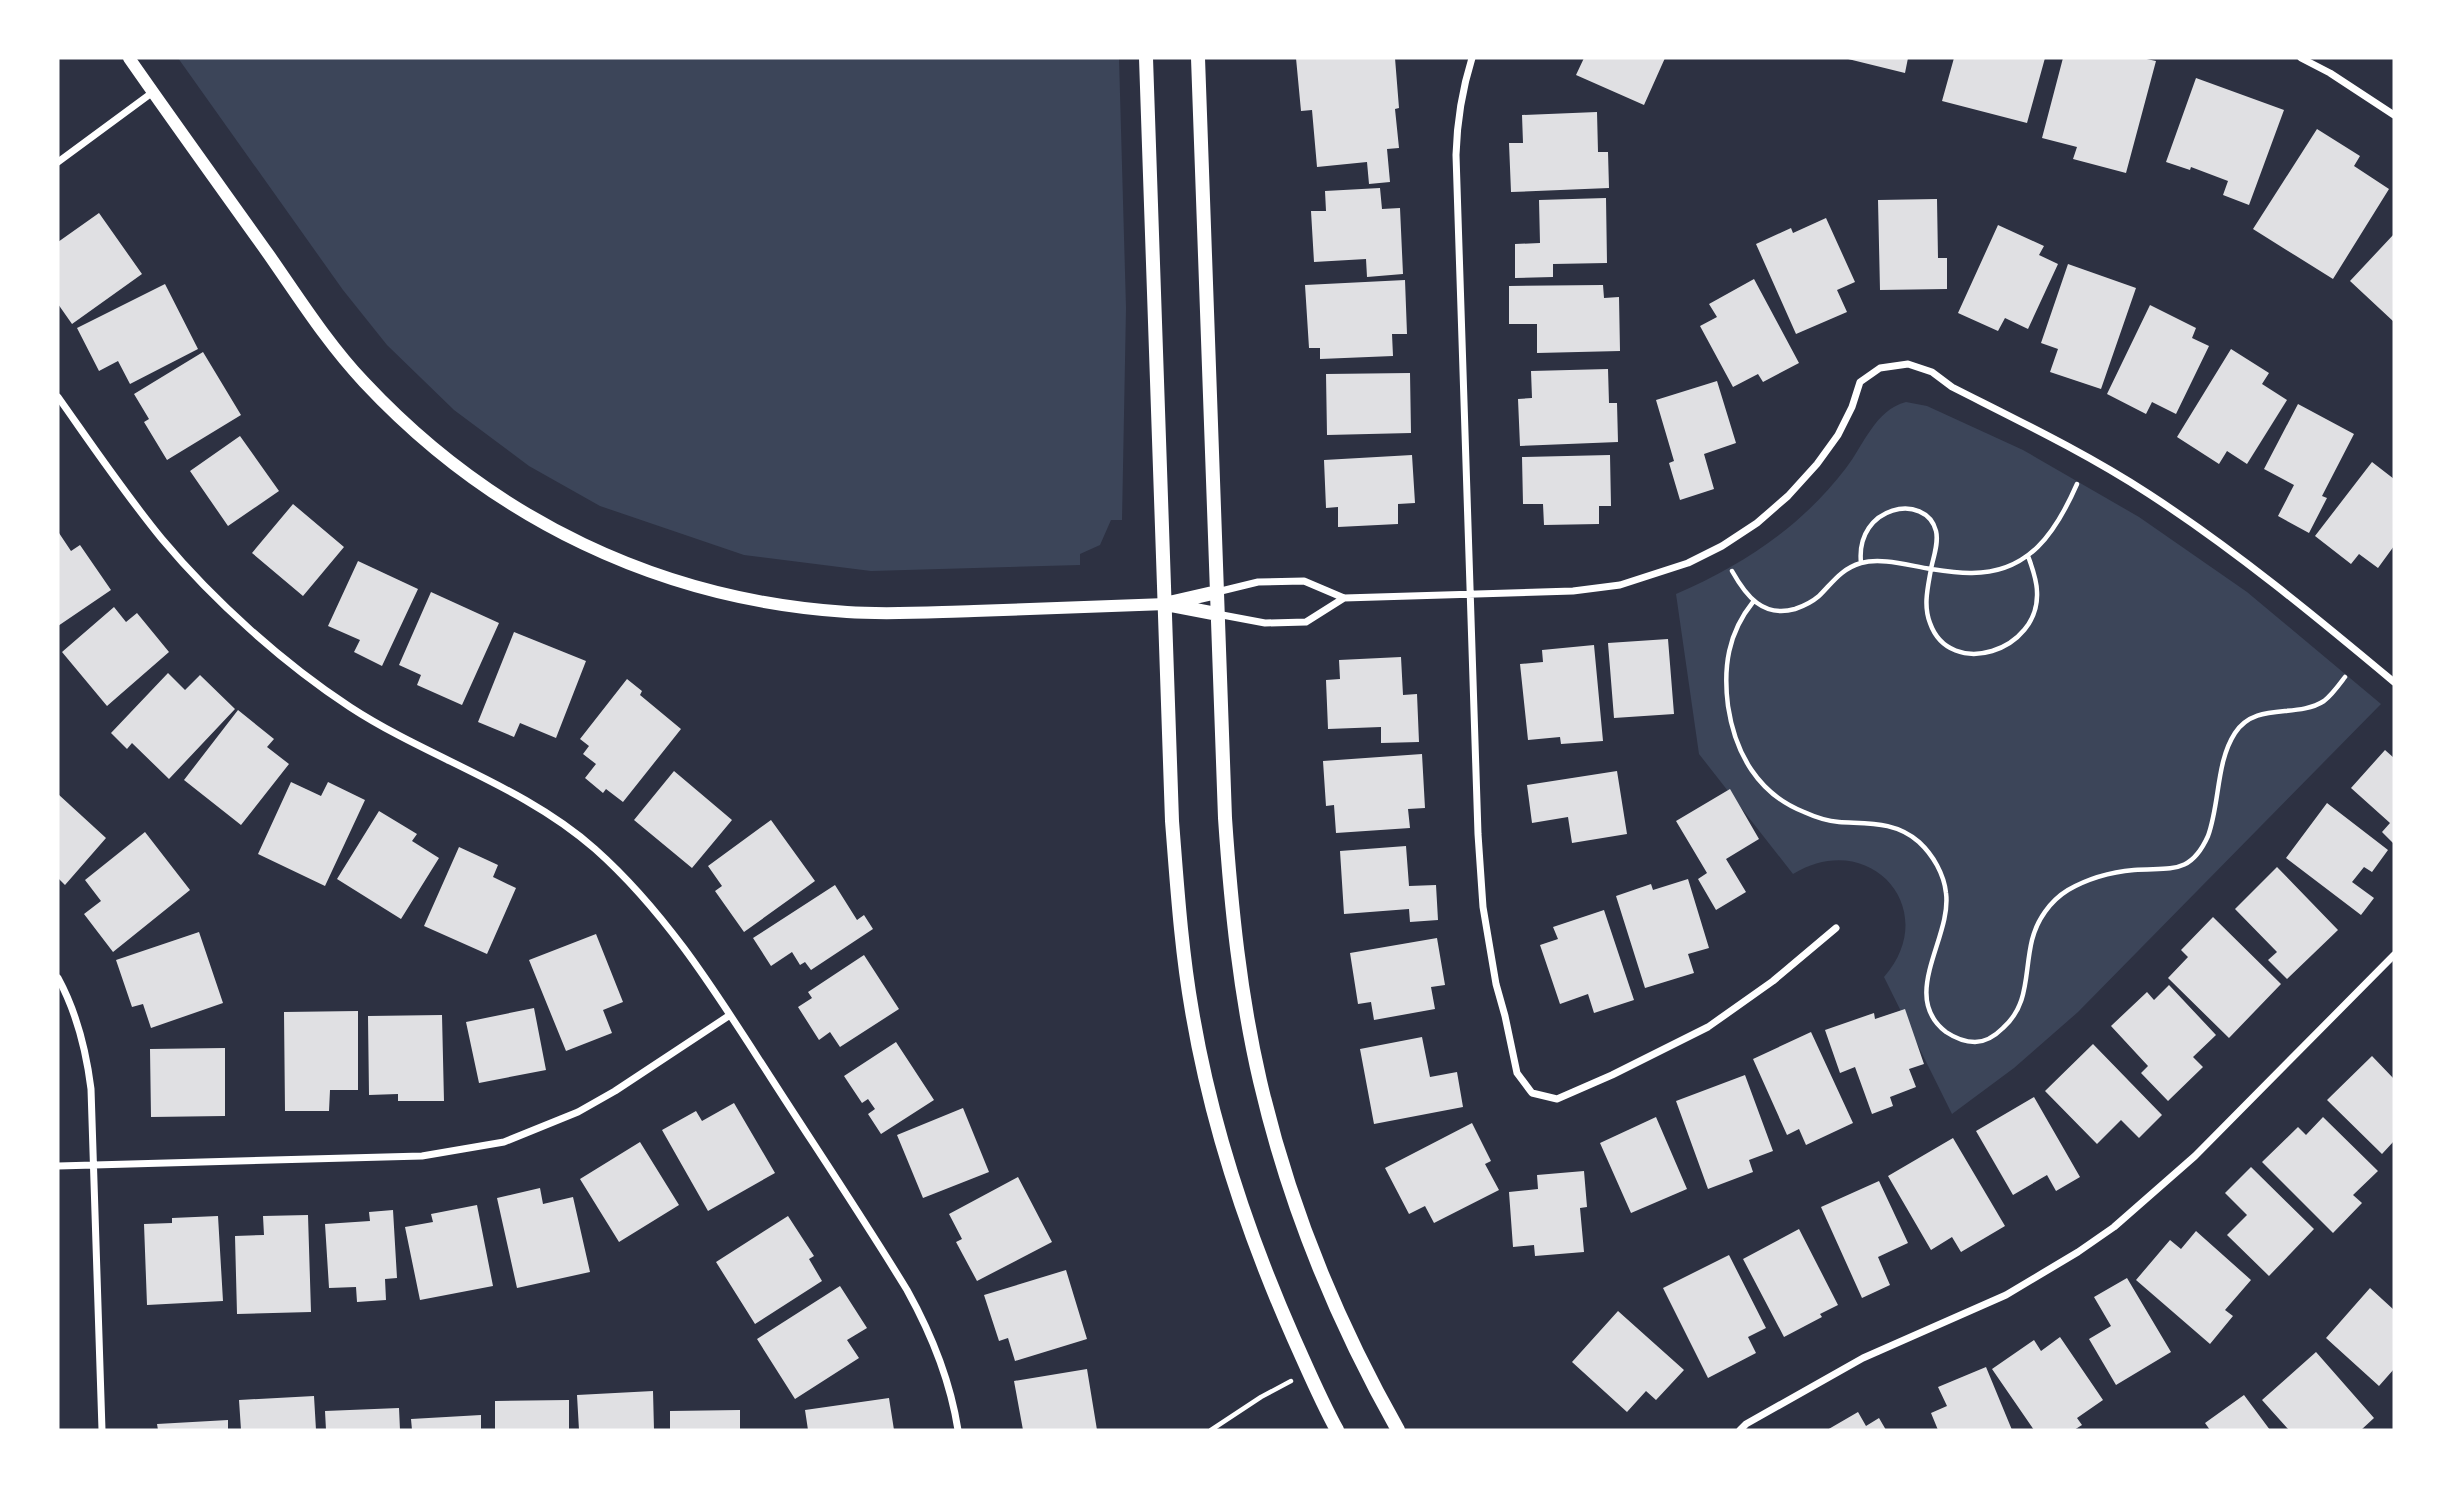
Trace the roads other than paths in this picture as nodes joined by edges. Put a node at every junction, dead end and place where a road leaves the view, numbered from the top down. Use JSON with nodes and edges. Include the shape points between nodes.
{"nodes":[{"id":1,"x":129,"y":58,"type":"edge"},
{"id":2,"x":1146,"y":58,"type":"edge"},
{"id":3,"x":1198,"y":58,"type":"edge"},
{"id":4,"x":1472,"y":58,"type":"edge"},
{"id":5,"x":2301,"y":58,"type":"edge"},
{"id":6,"x":153,"y":92,"type":"junction"},
{"id":7,"x":2394,"y":115,"type":"edge"},
{"id":8,"x":58,"y":162,"type":"edge"},
{"id":9,"x":58,"y":397,"type":"edge"},
{"id":10,"x":1217,"y":592,"type":"junction"},
{"id":11,"x":1471,"y":594,"type":"junction"},
{"id":12,"x":1343,"y":598,"type":"junction"},
{"id":13,"x":1165,"y":604,"type":"junction"},
{"id":14,"x":1217,"y":614,"type":"junction"},
{"id":15,"x":2394,"y":682,"type":"edge"},
{"id":16,"x":1836,"y":928,"type":"dead end"},
{"id":17,"x":2394,"y":955,"type":"edge"},
{"id":18,"x":58,"y":978,"type":"edge"},
{"id":19,"x":730,"y":1015,"type":"junction"},
{"id":20,"x":93,"y":1165,"type":"junction"},
{"id":21,"x":58,"y":1166,"type":"edge"},
{"id":22,"x":102,"y":1430,"type":"edge"},
{"id":23,"x":958,"y":1430,"type":"edge"},
{"id":24,"x":1337,"y":1430,"type":"edge"},
{"id":25,"x":1398,"y":1430,"type":"edge"},
{"id":26,"x":1740,"y":1430,"type":"edge"}],
"edges":[{"from":1,"to":6,"type":"street"},
{"from":2,"to":13,"type":"main road"},
{"from":3,"to":10,"type":"main road"},
{"from":4,"to":11,"type":"street","via":[[1463,87],[1456,155]]},
{"from":5,"to":7,"type":"street"},
{"from":6,"to":8,"type":"street"},
{"from":6,"to":13,"type":"street","via":[[320,328],[363,381],[446,458],[550,529],[666,579],[779,604],[900,613]]},
{"from":9,"to":19,"type":"street","via":[[164,541],[234,613],[349,706],[512,793],[591,846],[656,910]]},
{"from":10,"to":12,"type":"street","via":[[1258,582],[1304,581]]},
{"from":10,"to":13,"type":"main road"},
{"from":10,"to":14,"type":"main road"},
{"from":11,"to":12,"type":"street"},
{"from":11,"to":15,"type":"street","via":[[1620,585],[1722,546],[1757,523],[1817,464],[1838,435],[1860,382],[1880,368],[1908,364],[1932,372],[2148,493],[2238,556]]},
{"from":11,"to":16,"type":"street","via":[[1483,906],[1517,1073],[1532,1093],[1558,1099],[1708,1027]]},
{"from":12,"to":14,"type":"street","via":[[1306,622],[1265,624]]},
{"from":13,"to":14,"type":"main road"},
{"from":13,"to":24,"type":"main road","via":[[1180,916],[1209,1098],[1278,1303]]},
{"from":14,"to":25,"type":"main road","via":[[1231,909],[1260,1081],[1300,1213],[1326,1280]]},
{"from":17,"to":26,"type":"street","via":[[2196,1156],[2114,1227],[2006,1295],[1863,1358]]},
{"from":18,"to":20,"type":"street","via":[[86,1051]]},
{"from":19,"to":20,"type":"street","via":[[578,1112],[504,1142],[422,1156]]},
{"from":19,"to":23,"type":"street","via":[[885,1253],[927,1327],[943,1366]]},
{"from":20,"to":21,"type":"street"},
{"from":20,"to":22,"type":"street"}]}
